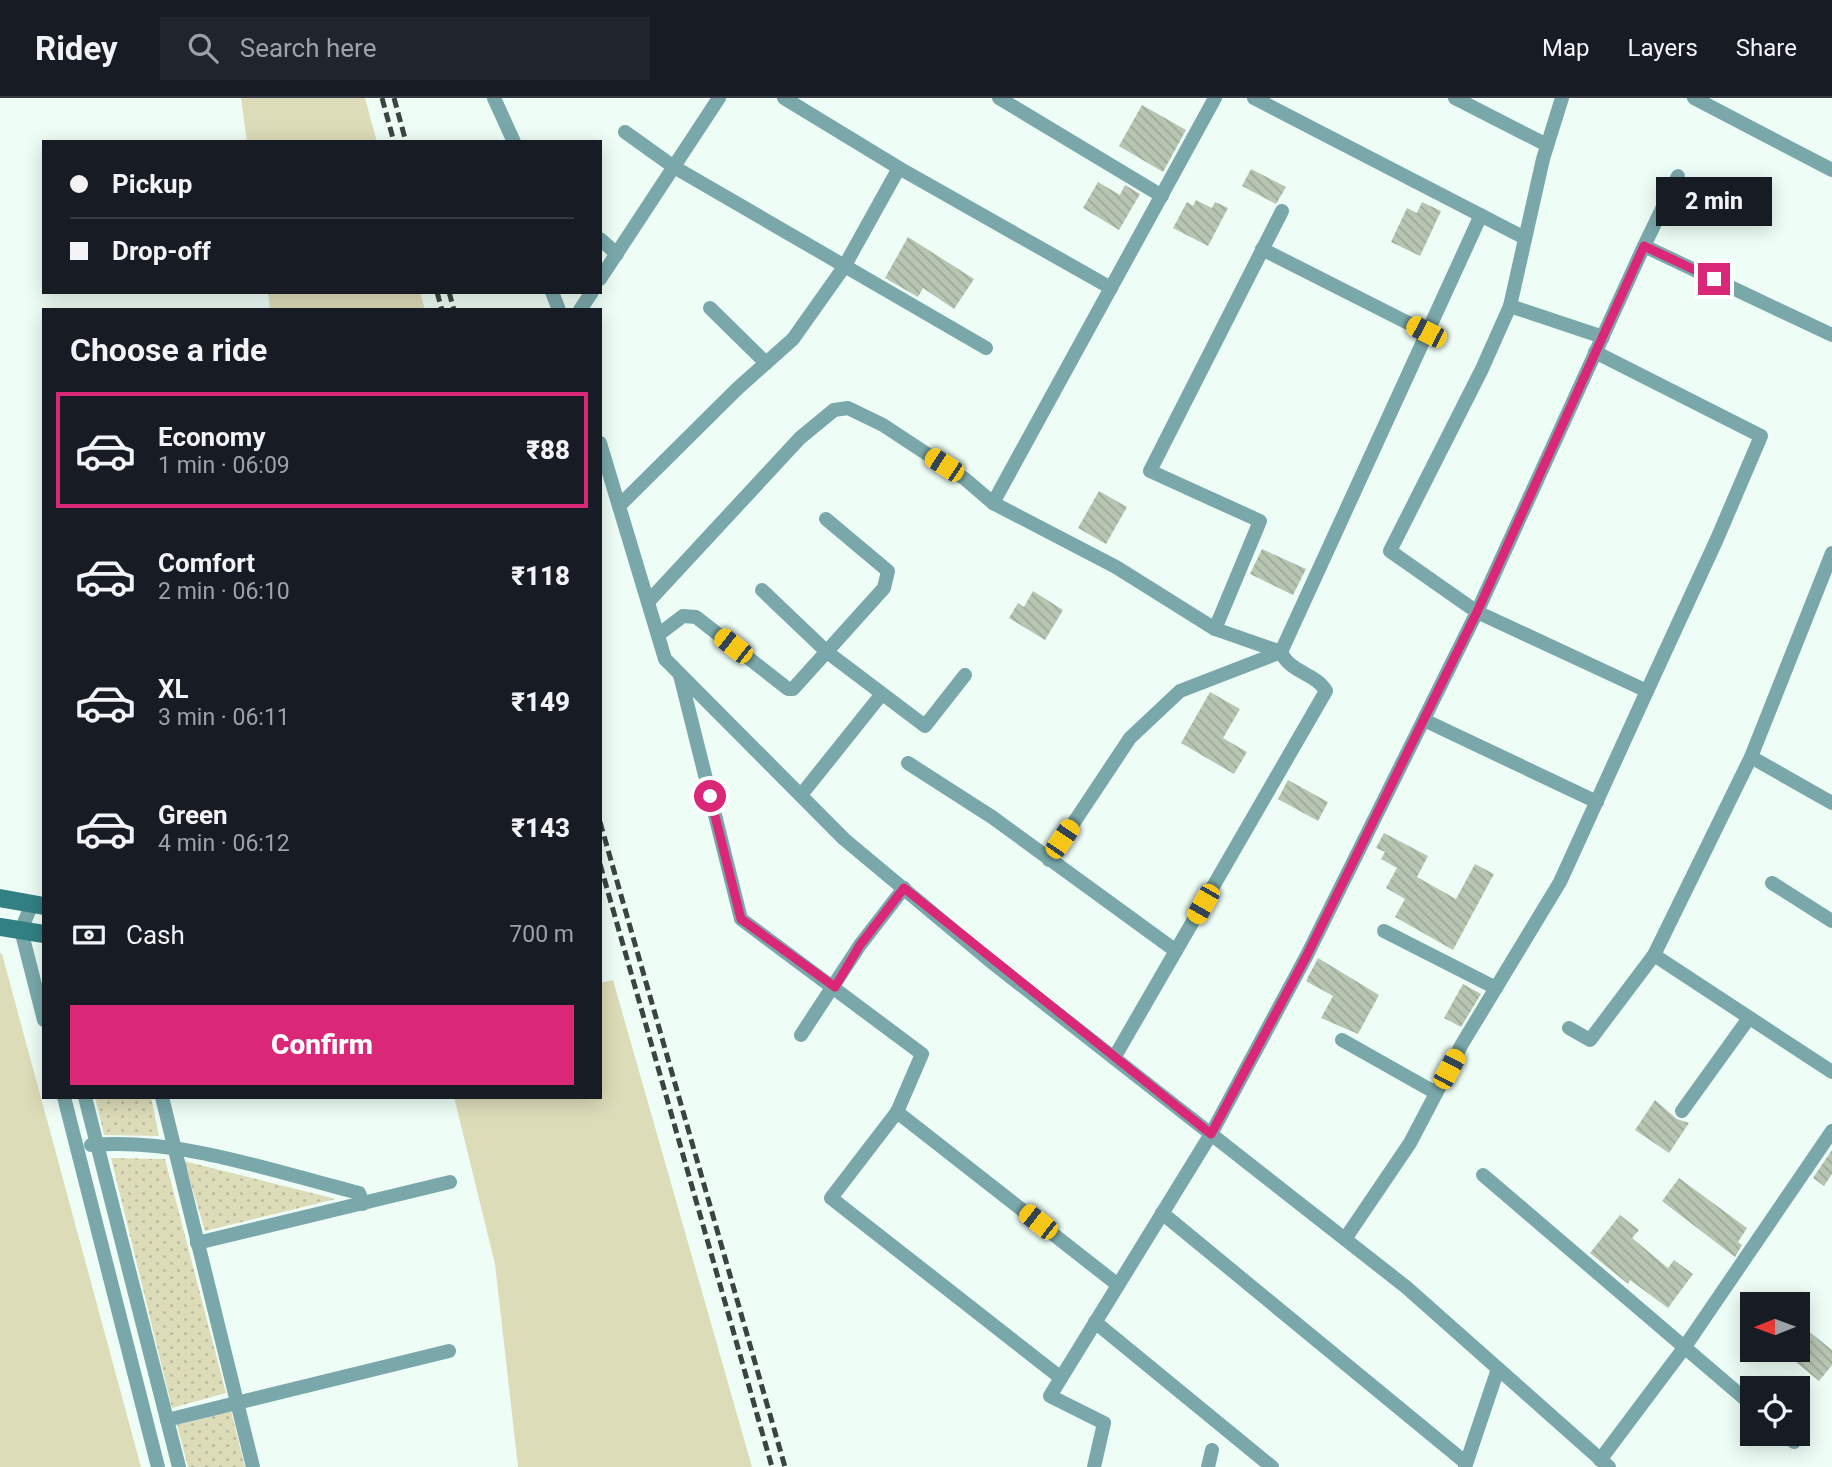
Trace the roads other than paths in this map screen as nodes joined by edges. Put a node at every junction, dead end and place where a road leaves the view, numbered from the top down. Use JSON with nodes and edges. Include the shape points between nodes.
{"nodes":[{"id":1,"x":494,"y":98,"type":"edge"},
{"id":2,"x":719,"y":98,"type":"edge"},
{"id":3,"x":784,"y":98,"type":"edge"},
{"id":4,"x":1215,"y":98,"type":"edge"},
{"id":5,"x":1254,"y":98,"type":"edge"},
{"id":6,"x":1455,"y":98,"type":"edge"},
{"id":7,"x":1562,"y":98,"type":"edge"},
{"id":8,"x":1694,"y":98,"type":"edge"},
{"id":9,"x":1006,"y":100,"type":"edge"},
{"id":10,"x":625,"y":132,"type":"dead end"},
{"id":11,"x":513,"y":140,"type":"edge"},
{"id":12,"x":1547,"y":145,"type":"junction"},
{"id":13,"x":674,"y":167,"type":"junction"},
{"id":14,"x":899,"y":169,"type":"junction"},
{"id":15,"x":1832,"y":170,"type":"edge"},
{"id":16,"x":1678,"y":176,"type":"dead end"},
{"id":17,"x":1162,"y":196,"type":"junction"},
{"id":18,"x":1282,"y":211,"type":"dead end"},
{"id":19,"x":1480,"y":215,"type":"junction"},
{"id":20,"x":1525,"y":238,"type":"junction"},
{"id":21,"x":602,"y":241,"type":"edge"},
{"id":22,"x":1644,"y":246,"type":"junction"},
{"id":23,"x":1262,"y":249,"type":"junction"},
{"id":24,"x":617,"y":254,"type":"junction"},
{"id":25,"x":844,"y":267,"type":"junction"},
{"id":26,"x":602,"y":276,"type":"edge"},
{"id":27,"x":1111,"y":288,"type":"junction"},
{"id":28,"x":1510,"y":306,"type":"junction"},
{"id":29,"x":710,"y":308,"type":"dead end"},
{"id":30,"x":1426,"y":332,"type":"junction"},
{"id":31,"x":1832,"y":334,"type":"edge"},
{"id":32,"x":1603,"y":337,"type":"junction"},
{"id":33,"x":986,"y":348,"type":"dead end"},
{"id":34,"x":1595,"y":352,"type":"junction"},
{"id":35,"x":766,"y":363,"type":"junction"},
{"id":36,"x":602,"y":450,"type":"edge"},
{"id":37,"x":993,"y":503,"type":"junction"},
{"id":38,"x":619,"y":506,"type":"junction"},
{"id":39,"x":827,"y":519,"type":"dead end"},
{"id":40,"x":1832,"y":553,"type":"edge"},
{"id":41,"x":762,"y":590,"type":"dead end"},
{"id":42,"x":648,"y":602,"type":"junction"},
{"id":43,"x":1477,"y":612,"type":"junction"},
{"id":44,"x":1215,"y":629,"type":"junction"},
{"id":45,"x":658,"y":635,"type":"junction"},
{"id":46,"x":827,"y":652,"type":"junction"},
{"id":47,"x":1281,"y":652,"type":"junction"},
{"id":48,"x":680,"y":674,"type":"junction"},
{"id":49,"x":965,"y":676,"type":"dead end"},
{"id":50,"x":1647,"y":691,"type":"junction"},
{"id":51,"x":881,"y":695,"type":"junction"},
{"id":52,"x":1424,"y":720,"type":"junction"},
{"id":53,"x":1751,"y":757,"type":"junction"},
{"id":54,"x":908,"y":763,"type":"dead end"},
{"id":55,"x":801,"y":795,"type":"junction"},
{"id":56,"x":1597,"y":802,"type":"junction"},
{"id":57,"x":1832,"y":803,"type":"edge"},
{"id":58,"x":1049,"y":860,"type":"junction"},
{"id":59,"x":1772,"y":883,"type":"dead end"},
{"id":60,"x":904,"y":888,"type":"junction"},
{"id":61,"x":0,"y":898,"type":"edge"},
{"id":62,"x":38,"y":905,"type":"edge"},
{"id":63,"x":1832,"y":921,"type":"edge"},
{"id":64,"x":42,"y":924,"type":"edge"},
{"id":65,"x":0,"y":927,"type":"edge"},
{"id":66,"x":21,"y":930,"type":"junction"},
{"id":67,"x":1384,"y":931,"type":"dead end"},
{"id":68,"x":42,"y":934,"type":"edge"},
{"id":69,"x":1176,"y":951,"type":"junction"},
{"id":70,"x":1654,"y":955,"type":"junction"},
{"id":71,"x":835,"y":987,"type":"junction"},
{"id":72,"x":1496,"y":988,"type":"junction"},
{"id":73,"x":42,"y":1012,"type":"edge"},
{"id":74,"x":1749,"y":1018,"type":"junction"},
{"id":75,"x":1569,"y":1028,"type":"dead end"},
{"id":76,"x":801,"y":1035,"type":"dead end"},
{"id":77,"x":1342,"y":1040,"type":"dead end"},
{"id":78,"x":1114,"y":1058,"type":"junction"},
{"id":79,"x":1830,"y":1068,"type":"edge"},
{"id":80,"x":1436,"y":1093,"type":"junction"},
{"id":81,"x":64,"y":1099,"type":"edge"},
{"id":82,"x":86,"y":1099,"type":"edge"},
{"id":83,"x":162,"y":1099,"type":"edge"},
{"id":84,"x":1682,"y":1111,"type":"dead end"},
{"id":85,"x":897,"y":1112,"type":"junction"},
{"id":86,"x":1832,"y":1131,"type":"edge"},
{"id":87,"x":1211,"y":1134,"type":"junction"},
{"id":88,"x":97,"y":1145,"type":"junction"},
{"id":89,"x":76,"y":1146,"type":"junction"},
{"id":90,"x":174,"y":1146,"type":"junction"},
{"id":91,"x":1483,"y":1175,"type":"dead end"},
{"id":92,"x":450,"y":1182,"type":"dead end"},
{"id":93,"x":363,"y":1204,"type":"junction"},
{"id":94,"x":1162,"y":1213,"type":"junction"},
{"id":95,"x":1345,"y":1239,"type":"junction"},
{"id":96,"x":197,"y":1243,"type":"junction"},
{"id":97,"x":1118,"y":1285,"type":"junction"},
{"id":98,"x":1095,"y":1322,"type":"junction"},
{"id":99,"x":1684,"y":1348,"type":"junction"},
{"id":100,"x":449,"y":1351,"type":"dead end"},
{"id":101,"x":1498,"y":1369,"type":"junction"},
{"id":102,"x":1061,"y":1378,"type":"junction"},
{"id":103,"x":1740,"y":1395,"type":"edge"},
{"id":104,"x":236,"y":1403,"type":"junction"},
{"id":105,"x":167,"y":1420,"type":"junction"},
{"id":106,"x":1212,"y":1450,"type":"dead end"},
{"id":107,"x":1605,"y":1464,"type":"edge"},
{"id":108,"x":1465,"y":1465,"type":"edge"},
{"id":109,"x":158,"y":1467,"type":"edge"},
{"id":110,"x":179,"y":1467,"type":"edge"},
{"id":111,"x":253,"y":1467,"type":"edge"},
{"id":112,"x":1094,"y":1467,"type":"edge"},
{"id":113,"x":1208,"y":1467,"type":"edge"},
{"id":114,"x":1272,"y":1467,"type":"edge"}],
"edges":[{"from":1,"to":11,"type":"street"},
{"from":2,"to":13,"type":"street"},
{"from":3,"to":14,"type":"street"},
{"from":4,"to":17,"type":"street"},
{"from":5,"to":19,"type":"street"},
{"from":6,"to":12,"type":"street"},
{"from":7,"to":12,"type":"street"},
{"from":8,"to":15,"type":"street"},
{"from":9,"to":17,"type":"street"},
{"from":10,"to":13,"type":"street"},
{"from":12,"to":20,"type":"street"},
{"from":13,"to":24,"type":"street"},
{"from":13,"to":25,"type":"street"},
{"from":14,"to":25,"type":"street"},
{"from":14,"to":27,"type":"street"},
{"from":16,"to":22,"type":"street"},
{"from":17,"to":27,"type":"street"},
{"from":18,"to":23,"type":"street"},
{"from":19,"to":20,"type":"street"},
{"from":19,"to":30,"type":"street"},
{"from":20,"to":28,"type":"street"},
{"from":21,"to":24,"type":"street"},
{"from":22,"to":31,"type":"street"},
{"from":22,"to":32,"type":"street"},
{"from":23,"to":30,"type":"street"},
{"from":23,"to":44,"type":"street","via":[[1150,471],[1260,521]]},
{"from":24,"to":26,"type":"street"},
{"from":25,"to":33,"type":"street"},
{"from":25,"to":35,"type":"street","via":[[793,339]]},
{"from":27,"to":37,"type":"street"},
{"from":28,"to":32,"type":"street"},
{"from":28,"to":43,"type":"street","via":[[1390,551]]},
{"from":29,"to":35,"type":"street"},
{"from":30,"to":47,"type":"street"},
{"from":32,"to":34,"type":"street"},
{"from":34,"to":43,"type":"street"},
{"from":34,"to":50,"type":"street","via":[[1760,436]]},
{"from":35,"to":38,"type":"street"},
{"from":36,"to":38,"type":"street"},
{"from":37,"to":42,"type":"street","via":[[883,425],[848,408],[834,410],[800,438]]},
{"from":37,"to":44,"type":"street","via":[[1116,566]]},
{"from":38,"to":42,"type":"street"},
{"from":39,"to":46,"type":"street","via":[[888,571],[884,588]]},
{"from":40,"to":53,"type":"street"},
{"from":41,"to":46,"type":"street"},
{"from":42,"to":45,"type":"street"},
{"from":43,"to":50,"type":"street"},
{"from":43,"to":52,"type":"street"},
{"from":44,"to":47,"type":"street"},
{"from":45,"to":46,"type":"street","via":[[683,617],[696,617],[793,690]]},
{"from":45,"to":48,"type":"street","via":[[665,659]]},
{"from":46,"to":51,"type":"street"},
{"from":47,"to":58,"type":"street","via":[[1180,691],[1130,737]]},
{"from":47,"to":69,"type":"street","via":[[1289,665],[1326,691]]},
{"from":48,"to":55,"type":"street"},
{"from":48,"to":71,"type":"street","via":[[741,919]]},
{"from":49,"to":51,"type":"street","via":[[925,726]]},
{"from":50,"to":56,"type":"street"},
{"from":51,"to":55,"type":"street"},
{"from":52,"to":56,"type":"street"},
{"from":52,"to":87,"type":"street"},
{"from":53,"to":57,"type":"street"},
{"from":53,"to":70,"type":"street"},
{"from":54,"to":58,"type":"street"},
{"from":55,"to":60,"type":"street","via":[[844,839]]},
{"from":56,"to":72,"type":"street","via":[[1560,882]]},
{"from":58,"to":69,"type":"street"},
{"from":59,"to":63,"type":"street"},
{"from":60,"to":71,"type":"street","via":[[860,945]]},
{"from":60,"to":78,"type":"street"},
{"from":61,"to":62,"type":"street"},
{"from":62,"to":64,"type":"street"},
{"from":62,"to":66,"type":"street"},
{"from":65,"to":66,"type":"street"},
{"from":66,"to":68,"type":"street"},
{"from":66,"to":73,"type":"street"},
{"from":67,"to":72,"type":"street"},
{"from":69,"to":78,"type":"street"},
{"from":70,"to":74,"type":"street"},
{"from":70,"to":75,"type":"street","via":[[1590,1040]]},
{"from":71,"to":76,"type":"street"},
{"from":71,"to":85,"type":"street","via":[[922,1054]]},
{"from":72,"to":80,"type":"street"},
{"from":74,"to":79,"type":"street"},
{"from":74,"to":84,"type":"street"},
{"from":77,"to":80,"type":"street"},
{"from":78,"to":87,"type":"street"},
{"from":80,"to":95,"type":"street","via":[[1410,1143]]},
{"from":81,"to":89,"type":"street"},
{"from":82,"to":88,"type":"street"},
{"from":83,"to":90,"type":"street"},
{"from":85,"to":97,"type":"street"},
{"from":85,"to":102,"type":"street","via":[[831,1198]]},
{"from":86,"to":99,"type":"street"},
{"from":87,"to":94,"type":"street"},
{"from":87,"to":95,"type":"street"},
{"from":88,"to":89,"type":"street"},
{"from":88,"to":90,"type":"street"},
{"from":88,"to":105,"type":"street"},
{"from":89,"to":109,"type":"street"},
{"from":90,"to":93,"type":"street","via":[[359,1193]]},
{"from":90,"to":96,"type":"street"},
{"from":91,"to":99,"type":"street"},
{"from":92,"to":93,"type":"street"},
{"from":93,"to":96,"type":"street"},
{"from":94,"to":97,"type":"street"},
{"from":94,"to":108,"type":"street"},
{"from":95,"to":101,"type":"street"},
{"from":96,"to":104,"type":"street"},
{"from":97,"to":98,"type":"street"},
{"from":98,"to":102,"type":"street"},
{"from":98,"to":114,"type":"street"},
{"from":99,"to":103,"type":"street"},
{"from":99,"to":107,"type":"street"},
{"from":100,"to":104,"type":"street"},
{"from":101,"to":107,"type":"street"},
{"from":101,"to":108,"type":"street"},
{"from":102,"to":112,"type":"street","via":[[1050,1396],[1104,1423]]},
{"from":104,"to":105,"type":"street"},
{"from":104,"to":111,"type":"street"},
{"from":105,"to":110,"type":"street"},
{"from":106,"to":113,"type":"street"}]}
